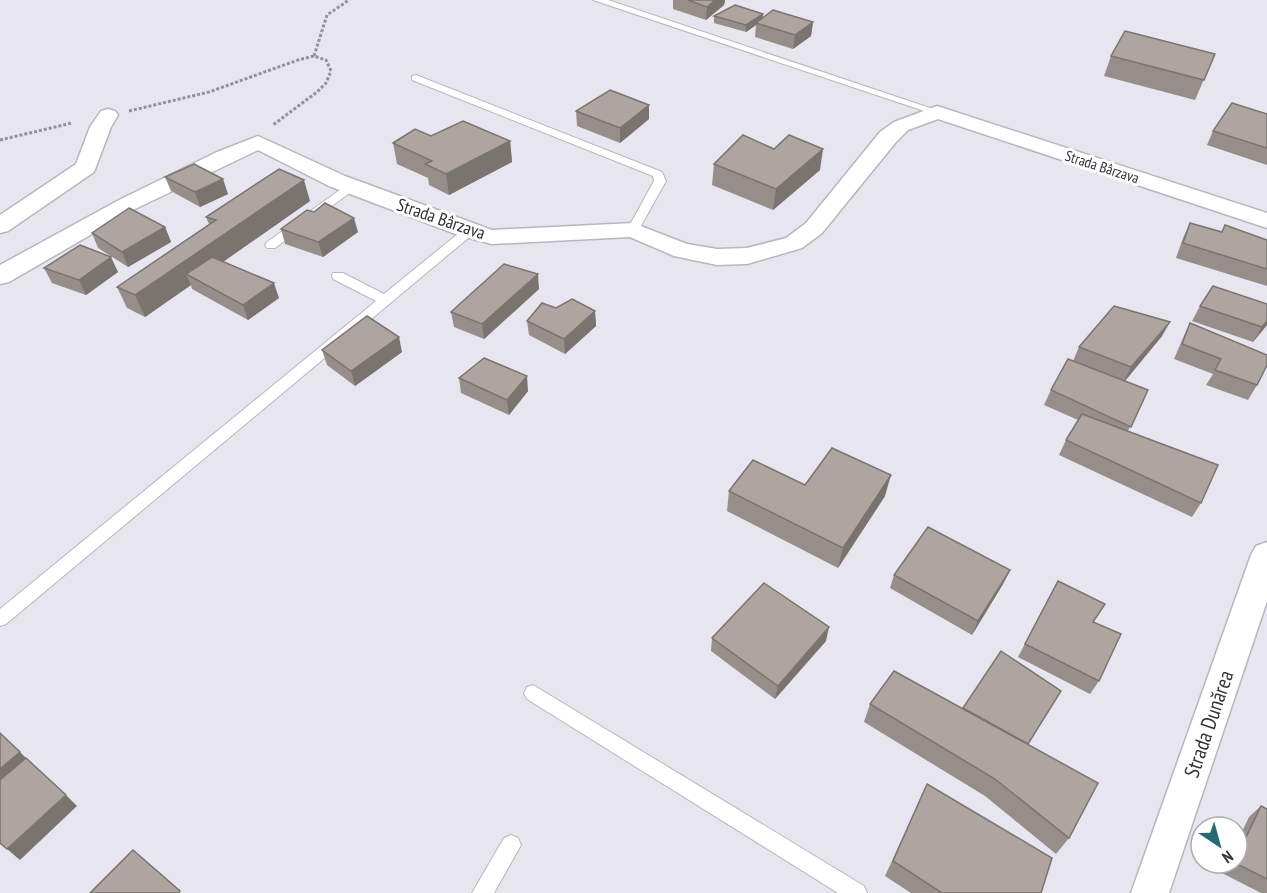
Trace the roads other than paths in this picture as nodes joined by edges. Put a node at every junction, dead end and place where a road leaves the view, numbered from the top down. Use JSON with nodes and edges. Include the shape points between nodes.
{"nodes":[{"id":1,"x":598,"y":0,"type":"edge"},
{"id":2,"x":416,"y":78,"type":"dead end"},
{"id":3,"x":937,"y":112,"type":"junction"},
{"id":4,"x":108,"y":116,"type":"road end"},
{"id":5,"x":351,"y":186,"type":"junction"},
{"id":6,"x":1267,"y":221,"type":"edge"},
{"id":7,"x":0,"y":226,"type":"edge"},
{"id":8,"x":633,"y":230,"type":"junction"},
{"id":9,"x":469,"y":231,"type":"junction"},
{"id":10,"x":271,"y":245,"type":"dead end"},
{"id":11,"x":0,"y":276,"type":"edge"},
{"id":12,"x":338,"y":276,"type":"dead end"},
{"id":13,"x":385,"y":300,"type":"junction"},
{"id":14,"x":1267,"y":555,"type":"edge"},
{"id":15,"x":0,"y":619,"type":"edge"},
{"id":16,"x":533,"y":693,"type":"dead end"},
{"id":17,"x":512,"y":845,"type":"dead end"},
{"id":18,"x":482,"y":893,"type":"edge"},
{"id":19,"x":857,"y":893,"type":"edge"},
{"id":20,"x":1150,"y":893,"type":"edge"}],
"edges":[{"from":1,"to":3,"type":"lane","name":"Strada Bârzava"},
{"from":2,"to":8,"type":"lane","via":[[658,174],[660,181],[655,193]]},
{"from":3,"to":6,"type":"street","name":"Strada Bârzava"},
{"from":3,"to":8,"type":"street","name":"Strada Bârzava","via":[[901,126],[888,137],[814,228],[794,243],[747,256],[717,258],[682,251]]},
{"from":4,"to":7,"type":"street","via":[[97,132],[86,166]]},
{"from":5,"to":9,"type":"street","name":"Strada Bârzava"},
{"from":5,"to":10,"type":"lane"},
{"from":5,"to":11,"type":"street","name":"Strada Bârzava","via":[[258,142],[128,204]]},
{"from":8,"to":9,"type":"street","name":"Strada Bârzava","via":[[492,237]]},
{"from":9,"to":13,"type":"lane"},
{"from":12,"to":13,"type":"lane"},
{"from":13,"to":15,"type":"lane"},
{"from":14,"to":20,"type":"street","name":"Strada Dunărea"},
{"from":16,"to":19,"type":"lane"},
{"from":17,"to":18,"type":"lane"}]}
